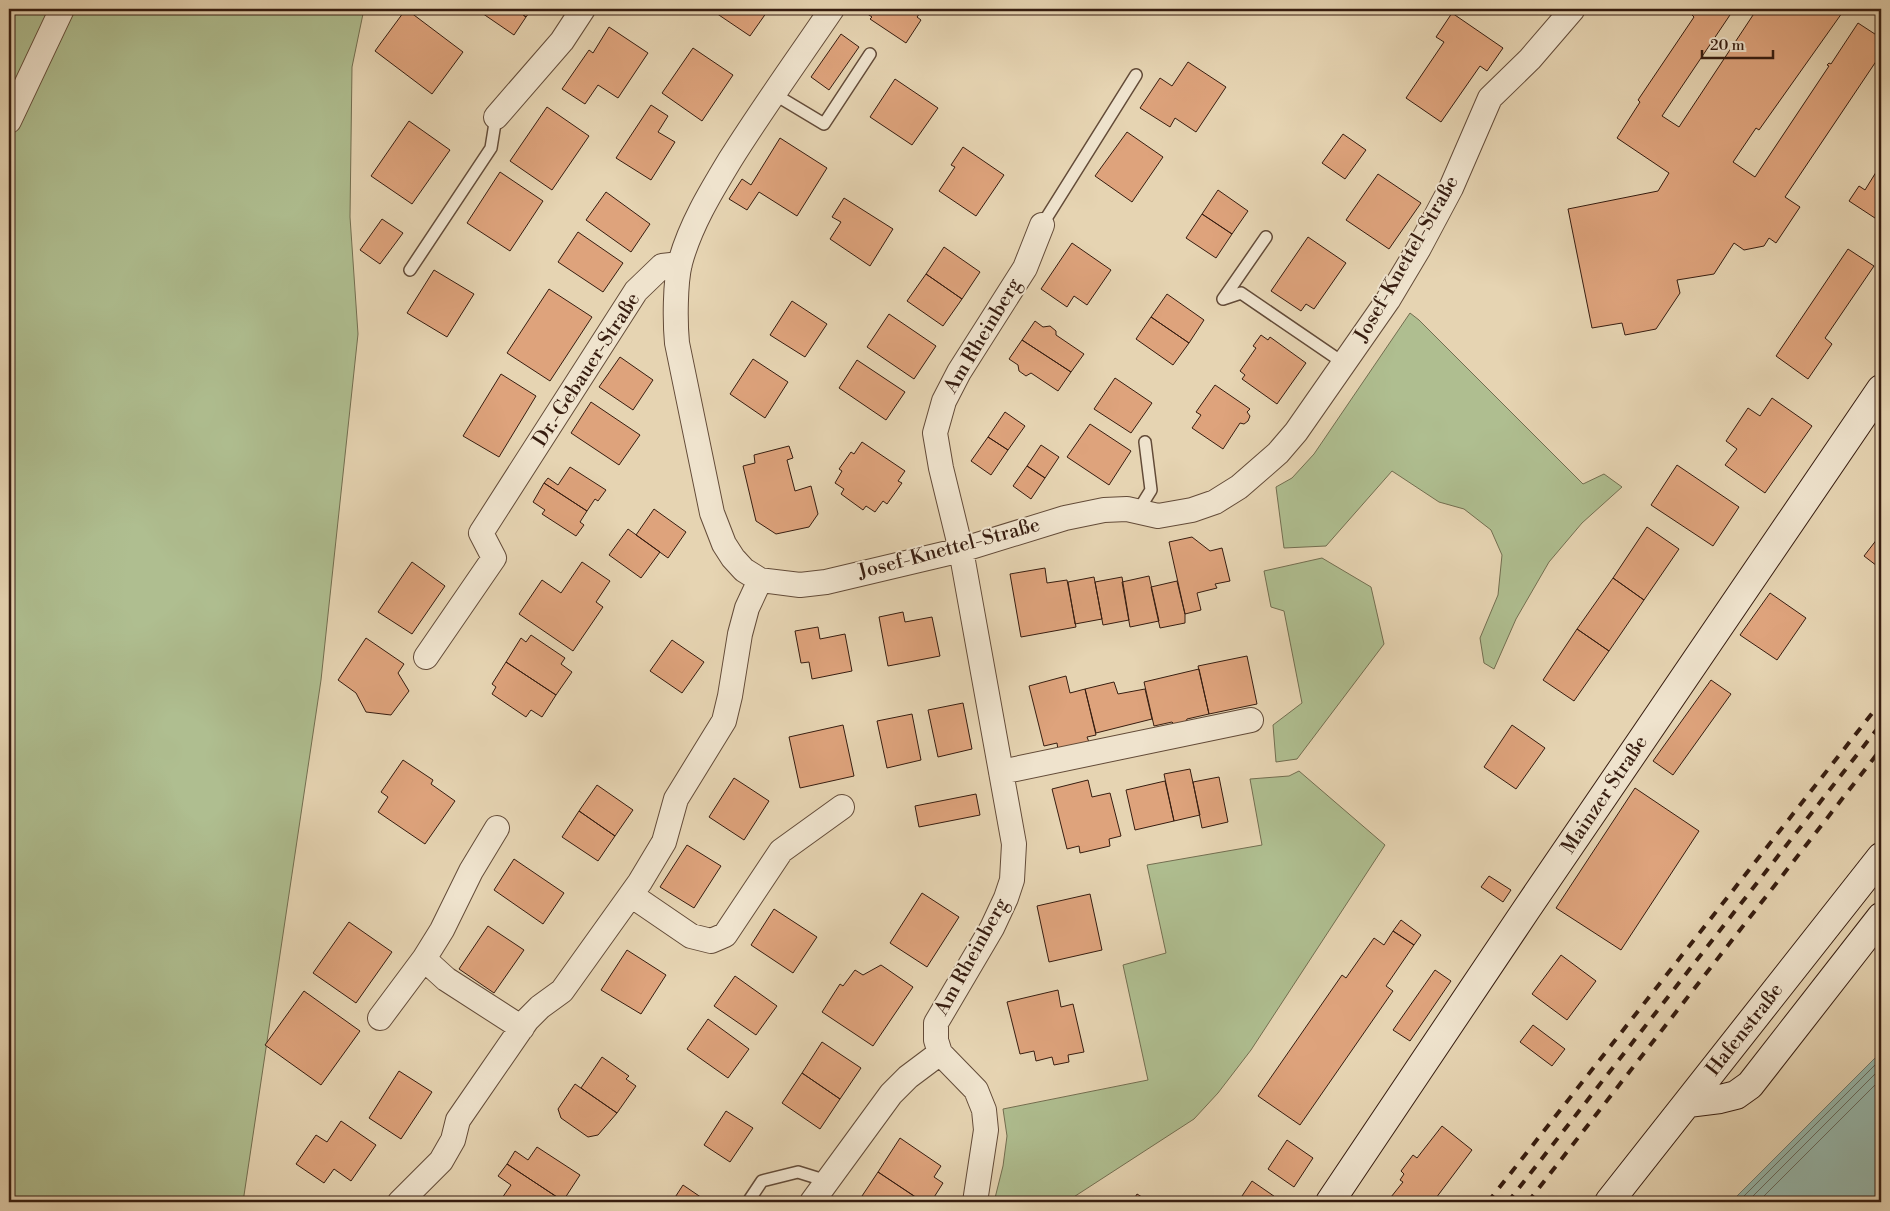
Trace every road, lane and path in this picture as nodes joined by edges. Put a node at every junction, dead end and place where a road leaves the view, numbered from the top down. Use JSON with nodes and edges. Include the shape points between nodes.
{"nodes":[{"id":1,"x":62,"y":9,"type":"edge"},
{"id":2,"x":583,"y":9,"type":"edge"},
{"id":3,"x":832,"y":9,"type":"edge"},
{"id":4,"x":1573,"y":9,"type":"edge"},
{"id":5,"x":870,"y":54,"type":"dead end"},
{"id":6,"x":1136,"y":75,"type":"dead end"},
{"id":7,"x":774,"y":94,"type":"junction"},
{"id":8,"x":496,"y":117,"type":"joint"},
{"id":9,"x":9,"y":120,"type":"edge"},
{"id":10,"x":1042,"y":225,"type":"joint"},
{"id":11,"x":1266,"y":237,"type":"dead end"},
{"id":12,"x":680,"y":264,"type":"junction"},
{"id":13,"x":410,"y":270,"type":"dead end"},
{"id":14,"x":1345,"y":364,"type":"junction"},
{"id":15,"x":1881,"y":389,"type":"edge"},
{"id":16,"x":1145,"y":442,"type":"dead end"},
{"id":17,"x":1138,"y":511,"type":"junction"},
{"id":18,"x":961,"y":550,"type":"junction"},
{"id":19,"x":760,"y":580,"type":"junction"},
{"id":20,"x":426,"y":657,"type":"dead end"},
{"id":21,"x":1251,"y":720,"type":"dead end"},
{"id":22,"x":1001,"y":772,"type":"junction"},
{"id":23,"x":842,"y":807,"type":"dead end"},
{"id":24,"x":497,"y":828,"type":"dead end"},
{"id":25,"x":1881,"y":857,"type":"edge"},
{"id":26,"x":631,"y":895,"type":"junction"},
{"id":27,"x":1881,"y":917,"type":"edge"},
{"id":28,"x":424,"y":959,"type":"junction"},
{"id":29,"x":380,"y":1018,"type":"dead end"},
{"id":30,"x":522,"y":1028,"type":"junction"},
{"id":31,"x":940,"y":1053,"type":"junction"},
{"id":32,"x":1688,"y":1103,"type":"junction"},
{"id":33,"x":826,"y":1181,"type":"junction"},
{"id":34,"x":400,"y":1202,"type":"edge"},
{"id":35,"x":748,"y":1202,"type":"edge"},
{"id":36,"x":812,"y":1202,"type":"edge"},
{"id":37,"x":975,"y":1202,"type":"edge"},
{"id":38,"x":1330,"y":1202,"type":"edge"},
{"id":39,"x":1609,"y":1202,"type":"edge"}],
"edges":[{"from":1,"to":9,"type":"street"},
{"from":2,"to":8,"type":"street","via":[[562,41]]},
{"from":3,"to":7,"type":"street"},
{"from":4,"to":14,"type":"street","name":"Josef-Knettel-Straße","via":[[1530,59],[1490,98],[1451,188],[1419,248]]},
{"from":5,"to":7,"type":"lane","via":[[824,124]]},
{"from":6,"to":10,"type":"lane","name":"Am Rheinberg"},
{"from":7,"to":12,"type":"street","via":[[708,197]]},
{"from":8,"to":13,"type":"lane","via":[[491,148]]},
{"from":10,"to":18,"type":"street","name":"Am Rheinberg","via":[[1025,268],[944,401],[935,433]]},
{"from":11,"to":14,"type":"lane","name":"Josef-Knettel-Straße","via":[[1223,299],[1241,293]]},
{"from":12,"to":19,"type":"street","name":"Josef-Knettel-Straße","via":[[676,343],[712,513],[733,558]]},
{"from":12,"to":20,"type":"street","name":"Dr.-Gebauer-Straße","via":[[662,266],[636,291],[481,533],[494,558]]},
{"from":14,"to":17,"type":"street","name":"Josef-Knettel-Straße","via":[[1284,446],[1238,487],[1215,502],[1192,510],[1158,516]]},
{"from":15,"to":38,"type":"main road","name":"Mainzer Straße"},
{"from":16,"to":17,"type":"lane","via":[[1151,490]]},
{"from":17,"to":18,"type":"street","name":"Josef-Knettel-Straße","via":[[1104,510],[1065,518]]},
{"from":18,"to":19,"type":"street","name":"Josef-Knettel-Straße","via":[[826,582],[800,585]]},
{"from":18,"to":22,"type":"street","name":"Am Rheinberg"},
{"from":19,"to":26,"type":"street","via":[[742,626],[724,721],[676,799],[664,842]]},
{"from":21,"to":22,"type":"street"},
{"from":22,"to":31,"type":"street","name":"Am Rheinberg","via":[[1014,844],[1012,880],[992,928],[936,1023]]},
{"from":23,"to":26,"type":"street","via":[[781,851],[725,935],[711,941],[691,936]]},
{"from":24,"to":28,"type":"street"},
{"from":25,"to":32,"type":"main road","name":"Hafenstraße"},
{"from":26,"to":30,"type":"street","via":[[562,991],[540,1007]]},
{"from":27,"to":32,"type":"main road","via":[[1750,1085],[1736,1095]]},
{"from":28,"to":29,"type":"street"},
{"from":28,"to":30,"type":"street","via":[[446,979]]},
{"from":30,"to":34,"type":"street","via":[[458,1120],[453,1140],[441,1160]]},
{"from":31,"to":33,"type":"street","via":[[891,1094]]},
{"from":31,"to":37,"type":"street","via":[[976,1090],[984,1110],[986,1130]]},
{"from":32,"to":39,"type":"main road","name":"Hafenstraße"},
{"from":33,"to":35,"type":"lane","via":[[798,1172],[762,1181]]},
{"from":33,"to":36,"type":"street"}]}
